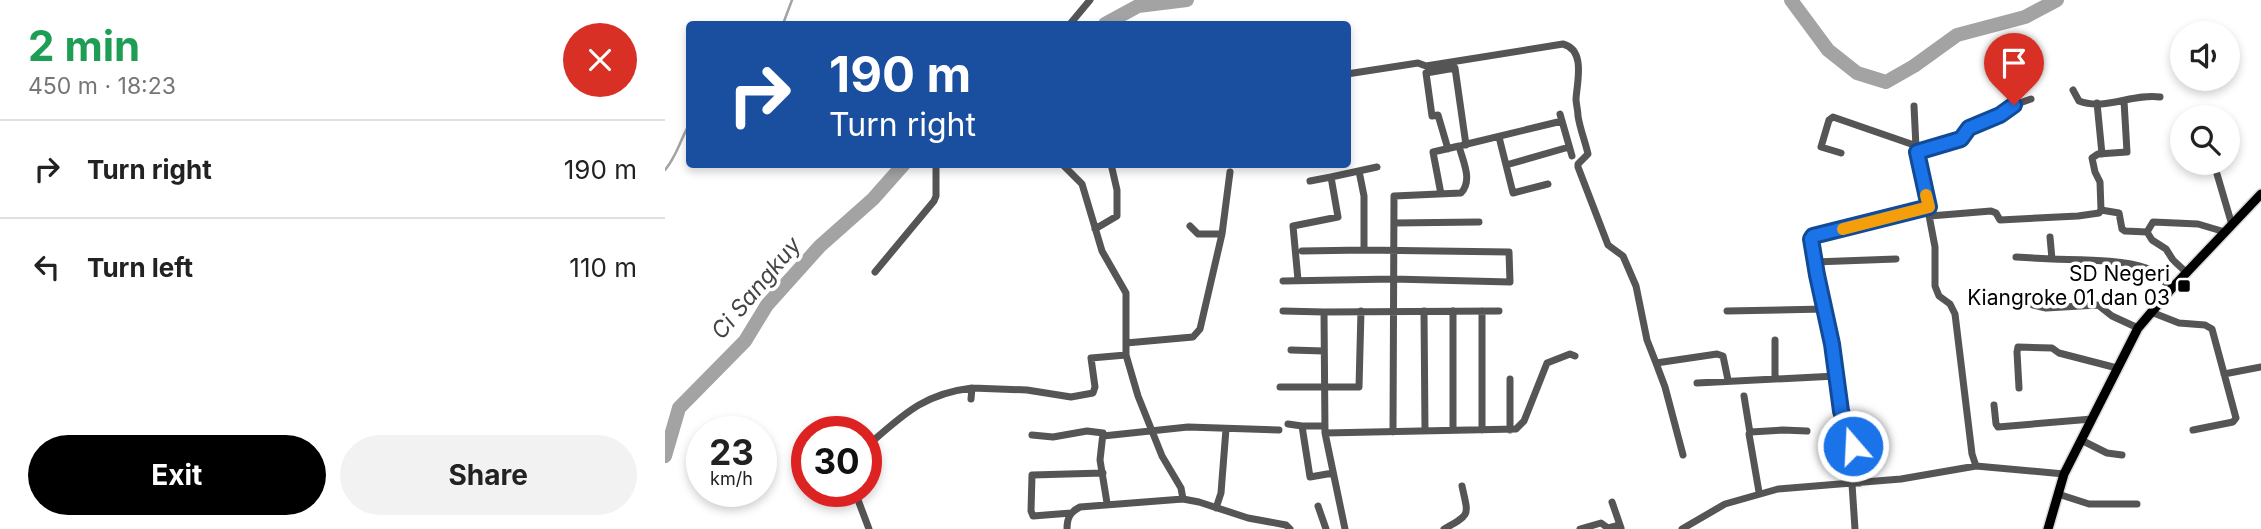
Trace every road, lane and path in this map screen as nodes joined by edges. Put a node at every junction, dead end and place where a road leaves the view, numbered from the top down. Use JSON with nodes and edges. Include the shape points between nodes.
{"nodes":[{"id":1,"x":1090,"y":0,"type":"edge"},
{"id":2,"x":1072,"y":21,"type":"edge"},
{"id":3,"x":1351,"y":73,"type":"edge"},
{"id":4,"x":2073,"y":90,"type":"dead end"},
{"id":5,"x":2159,"y":97,"type":"dead end"},
{"id":6,"x":2031,"y":99,"type":"dead end"},
{"id":7,"x":2124,"y":102,"type":"junction"},
{"id":8,"x":2097,"y":103,"type":"junction"},
{"id":9,"x":1914,"y":106,"type":"dead end"},
{"id":10,"x":1499,"y":136,"type":"junction"},
{"id":11,"x":1463,"y":146,"type":"junction"},
{"id":12,"x":1448,"y":149,"type":"junction"},
{"id":13,"x":1916,"y":150,"type":"junction"},
{"id":14,"x":1842,"y":153,"type":"dead end"},
{"id":15,"x":2102,"y":154,"type":"junction"},
{"id":16,"x":1506,"y":165,"type":"junction"},
{"id":17,"x":1377,"y":167,"type":"dead end"},
{"id":18,"x":936,"y":168,"type":"edge"},
{"id":19,"x":1066,"y":168,"type":"edge"},
{"id":20,"x":1112,"y":168,"type":"edge"},
{"id":21,"x":1359,"y":171,"type":"junction"},
{"id":22,"x":1230,"y":172,"type":"dead end"},
{"id":23,"x":2217,"y":175,"type":"edge"},
{"id":24,"x":1331,"y":177,"type":"junction"},
{"id":25,"x":1310,"y":181,"type":"dead end"},
{"id":26,"x":1548,"y":184,"type":"dead end"},
{"id":27,"x":1441,"y":194,"type":"junction"},
{"id":28,"x":2261,"y":194,"type":"edge"},
{"id":29,"x":1929,"y":207,"type":"junction"},
{"id":30,"x":2101,"y":210,"type":"junction"},
{"id":31,"x":1930,"y":216,"type":"junction"},
{"id":32,"x":1479,"y":222,"type":"dead end"},
{"id":33,"x":1394,"y":223,"type":"junction"},
{"id":34,"x":1190,"y":226,"type":"dead end"},
{"id":35,"x":1095,"y":229,"type":"junction"},
{"id":36,"x":2228,"y":229,"type":"junction"},
{"id":37,"x":2147,"y":232,"type":"junction"},
{"id":38,"x":1222,"y":234,"type":"junction"},
{"id":39,"x":2050,"y":237,"type":"dead end"},
{"id":40,"x":1364,"y":250,"type":"junction"},
{"id":41,"x":1302,"y":251,"type":"dead end"},
{"id":42,"x":1394,"y":251,"type":"junction"},
{"id":43,"x":2016,"y":257,"type":"dead end"},
{"id":44,"x":1896,"y":259,"type":"dead end"},
{"id":45,"x":2052,"y":260,"type":"junction"},
{"id":46,"x":1814,"y":262,"type":"junction"},
{"id":47,"x":875,"y":272,"type":"dead end"},
{"id":48,"x":2187,"y":273,"type":"junction"},
{"id":49,"x":1393,"y":279,"type":"junction"},
{"id":50,"x":1298,"y":280,"type":"junction"},
{"id":51,"x":1283,"y":281,"type":"dead end"},
{"id":52,"x":2172,"y":288,"type":"junction"},
{"id":53,"x":2033,"y":305,"type":"dead end"},
{"id":54,"x":1825,"y":309,"type":"junction"},
{"id":55,"x":1393,"y":311,"type":"junction"},
{"id":56,"x":1424,"y":311,"type":"junction"},
{"id":57,"x":1453,"y":311,"type":"junction"},
{"id":58,"x":1482,"y":311,"type":"junction"},
{"id":59,"x":1499,"y":311,"type":"dead end"},
{"id":60,"x":1727,"y":311,"type":"dead end"},
{"id":61,"x":1283,"y":312,"type":"dead end"},
{"id":62,"x":1324,"y":312,"type":"junction"},
{"id":63,"x":1361,"y":312,"type":"junction"},
{"id":64,"x":2151,"y":312,"type":"junction"},
{"id":65,"x":2139,"y":328,"type":"junction"},
{"id":66,"x":1775,"y":340,"type":"dead end"},
{"id":67,"x":1126,"y":343,"type":"junction"},
{"id":68,"x":1291,"y":350,"type":"dead end"},
{"id":69,"x":1324,"y":351,"type":"junction"},
{"id":70,"x":1126,"y":355,"type":"junction"},
{"id":71,"x":1575,"y":356,"type":"dead end"},
{"id":72,"x":1656,"y":363,"type":"junction"},
{"id":73,"x":2117,"y":368,"type":"junction"},
{"id":74,"x":2261,"y":368,"type":"edge"},
{"id":75,"x":2224,"y":374,"type":"junction"},
{"id":76,"x":1836,"y":376,"type":"junction"},
{"id":77,"x":1510,"y":379,"type":"dead end"},
{"id":78,"x":1775,"y":379,"type":"junction"},
{"id":79,"x":1728,"y":380,"type":"junction"},
{"id":80,"x":1697,"y":383,"type":"dead end"},
{"id":81,"x":1280,"y":387,"type":"dead end"},
{"id":82,"x":972,"y":388,"type":"junction"},
{"id":83,"x":1325,"y":388,"type":"junction"},
{"id":84,"x":2019,"y":388,"type":"dead end"},
{"id":85,"x":1744,"y":396,"type":"dead end"},
{"id":86,"x":971,"y":399,"type":"dead end"},
{"id":87,"x":1994,"y":405,"type":"dead end"},
{"id":88,"x":2092,"y":419,"type":"junction"},
{"id":89,"x":1288,"y":424,"type":"dead end"},
{"id":90,"x":1302,"y":425,"type":"junction"},
{"id":91,"x":1226,"y":429,"type":"junction"},
{"id":92,"x":1279,"y":430,"type":"dead end"},
{"id":93,"x":1325,"y":430,"type":"junction"},
{"id":94,"x":1453,"y":430,"type":"junction"},
{"id":95,"x":1482,"y":430,"type":"junction"},
{"id":96,"x":1510,"y":430,"type":"junction"},
{"id":97,"x":2193,"y":430,"type":"dead end"},
{"id":98,"x":1153,"y":431,"type":"junction"},
{"id":99,"x":1425,"y":431,"type":"junction"},
{"id":100,"x":1807,"y":431,"type":"dead end"},
{"id":101,"x":1393,"y":432,"type":"junction"},
{"id":102,"x":1750,"y":433,"type":"junction"},
{"id":103,"x":882,"y":434,"type":"edge"},
{"id":104,"x":1032,"y":435,"type":"dead end"},
{"id":105,"x":1104,"y":436,"type":"junction"},
{"id":106,"x":2081,"y":440,"type":"junction"},
{"id":107,"x":1683,"y":455,"type":"dead end"},
{"id":108,"x":2122,"y":456,"type":"dead end"},
{"id":109,"x":1976,"y":466,"type":"junction"},
{"id":110,"x":1103,"y":473,"type":"junction"},
{"id":111,"x":1333,"y":473,"type":"junction"},
{"id":112,"x":2064,"y":474,"type":"junction"},
{"id":113,"x":1856,"y":484,"type":"junction"},
{"id":114,"x":1462,"y":486,"type":"dead end"},
{"id":115,"x":1759,"y":492,"type":"junction"},
{"id":116,"x":2058,"y":494,"type":"junction"},
{"id":117,"x":1183,"y":499,"type":"junction"},
{"id":118,"x":1612,"y":502,"type":"dead end"},
{"id":119,"x":1107,"y":503,"type":"junction"},
{"id":120,"x":2137,"y":504,"type":"dead end"},
{"id":121,"x":1318,"y":506,"type":"dead end"},
{"id":122,"x":861,"y":507,"type":"edge"},
{"id":123,"x":1216,"y":508,"type":"junction"},
{"id":124,"x":1071,"y":513,"type":"junction"},
{"id":125,"x":1621,"y":527,"type":"edge"},
{"id":126,"x":869,"y":529,"type":"edge"},
{"id":127,"x":1067,"y":529,"type":"edge"},
{"id":128,"x":1290,"y":529,"type":"edge"},
{"id":129,"x":1326,"y":529,"type":"edge"},
{"id":130,"x":1345,"y":529,"type":"edge"},
{"id":131,"x":1444,"y":529,"type":"edge"},
{"id":132,"x":1580,"y":529,"type":"edge"},
{"id":133,"x":1682,"y":529,"type":"edge"},
{"id":134,"x":1855,"y":529,"type":"edge"},
{"id":135,"x":2048,"y":529,"type":"edge"}],
"edges":[{"from":1,"to":2,"type":"street"},
{"from":3,"to":72,"type":"street","via":[[1570,46],[1576,53],[1576,100],[1588,154],[1578,167],[1608,245],[1623,256],[1638,293]]},
{"from":4,"to":8,"type":"street","via":[[2079,101]]},
{"from":5,"to":7,"type":"street"},
{"from":6,"to":13,"type":"street","via":[[1969,128],[1961,139]]},
{"from":7,"to":8,"type":"street"},
{"from":7,"to":15,"type":"street","via":[[2127,152]]},
{"from":8,"to":15,"type":"street"},
{"from":9,"to":13,"type":"street"},
{"from":10,"to":11,"type":"street"},
{"from":10,"to":16,"type":"street"},
{"from":10,"to":16,"type":"street","via":[[1561,118],[1570,151]]},
{"from":11,"to":12,"type":"street"},
{"from":11,"to":12,"type":"street","via":[[1455,68],[1426,73],[1432,116],[1441,121]]},
{"from":11,"to":27,"type":"street","via":[[1467,187],[1461,193]]},
{"from":12,"to":27,"type":"street","via":[[1433,152]]},
{"from":13,"to":14,"type":"street","via":[[1833,117],[1821,147]]},
{"from":13,"to":29,"type":"street"},
{"from":15,"to":30,"type":"street","via":[[2092,158],[2100,182]]},
{"from":16,"to":26,"type":"street","via":[[1513,193]]},
{"from":17,"to":21,"type":"street"},
{"from":18,"to":47,"type":"street","via":[[934,201]]},
{"from":19,"to":35,"type":"street","via":[[1082,184]]},
{"from":20,"to":35,"type":"street","via":[[1117,216]]},
{"from":21,"to":24,"type":"street"},
{"from":21,"to":40,"type":"street"},
{"from":22,"to":38,"type":"street"},
{"from":23,"to":36,"type":"street"},
{"from":24,"to":25,"type":"street"},
{"from":24,"to":50,"type":"street","via":[[1338,217],[1293,226]]},
{"from":27,"to":33,"type":"street","via":[[1394,196]]},
{"from":28,"to":36,"type":"main road"},
{"from":29,"to":31,"type":"street"},
{"from":29,"to":46,"type":"street","via":[[1813,236]]},
{"from":30,"to":31,"type":"street","via":[[2097,214],[2007,220],[1999,220],[1991,211]]},
{"from":30,"to":37,"type":"street","via":[[2119,212],[2123,231]]},
{"from":31,"to":109,"type":"street","via":[[1935,286],[1955,314]]},
{"from":32,"to":33,"type":"street"},
{"from":33,"to":42,"type":"street"},
{"from":34,"to":38,"type":"street","via":[[1198,234]]},
{"from":35,"to":67,"type":"street","via":[[1126,293]]},
{"from":36,"to":37,"type":"street","via":[[2153,222]]},
{"from":36,"to":48,"type":"main road"},
{"from":37,"to":48,"type":"street"},
{"from":38,"to":67,"type":"street","via":[[1196,334]]},
{"from":39,"to":45,"type":"street"},
{"from":40,"to":41,"type":"street"},
{"from":40,"to":42,"type":"street"},
{"from":42,"to":49,"type":"street"},
{"from":42,"to":49,"type":"street","via":[[1510,252],[1510,282]]},
{"from":43,"to":45,"type":"street"},
{"from":44,"to":46,"type":"street"},
{"from":45,"to":52,"type":"street","via":[[2142,267]]},
{"from":46,"to":54,"type":"street"},
{"from":48,"to":52,"type":"main road"},
{"from":49,"to":50,"type":"street"},
{"from":49,"to":55,"type":"street"},
{"from":50,"to":51,"type":"street"},
{"from":52,"to":64,"type":"main road"},
{"from":53,"to":65,"type":"street","via":[[2098,305]]},
{"from":54,"to":60,"type":"street"},
{"from":54,"to":76,"type":"street"},
{"from":55,"to":56,"type":"street"},
{"from":55,"to":63,"type":"street"},
{"from":55,"to":101,"type":"street"},
{"from":56,"to":57,"type":"street"},
{"from":56,"to":99,"type":"street"},
{"from":57,"to":58,"type":"street"},
{"from":57,"to":94,"type":"street"},
{"from":58,"to":59,"type":"street"},
{"from":58,"to":95,"type":"street"},
{"from":61,"to":62,"type":"street"},
{"from":62,"to":63,"type":"street"},
{"from":62,"to":69,"type":"street"},
{"from":63,"to":83,"type":"street","via":[[1359,387]]},
{"from":64,"to":65,"type":"main road"},
{"from":64,"to":75,"type":"street","via":[[2213,331]]},
{"from":65,"to":73,"type":"main road"},
{"from":66,"to":78,"type":"street"},
{"from":67,"to":70,"type":"street"},
{"from":68,"to":69,"type":"street"},
{"from":69,"to":83,"type":"street"},
{"from":70,"to":82,"type":"street","via":[[1091,358],[1093,393],[1071,397]]},
{"from":70,"to":98,"type":"street"},
{"from":71,"to":96,"type":"street","via":[[1547,363],[1524,421]]},
{"from":72,"to":79,"type":"street","via":[[1717,354],[1725,360]]},
{"from":72,"to":107,"type":"street"},
{"from":73,"to":84,"type":"street","via":[[2052,348],[2018,347]]},
{"from":73,"to":88,"type":"main road"},
{"from":74,"to":75,"type":"street"},
{"from":75,"to":97,"type":"street","via":[[2236,421]]},
{"from":76,"to":78,"type":"street"},
{"from":76,"to":113,"type":"street","via":[[1853,446]]},
{"from":77,"to":96,"type":"street"},
{"from":78,"to":79,"type":"street"},
{"from":79,"to":80,"type":"street"},
{"from":81,"to":83,"type":"street"},
{"from":82,"to":86,"type":"street"},
{"from":82,"to":103,"type":"street","via":[[948,391],[920,403]]},
{"from":83,"to":93,"type":"street"},
{"from":85,"to":102,"type":"street"},
{"from":87,"to":88,"type":"street","via":[[1998,427]]},
{"from":88,"to":106,"type":"main road"},
{"from":89,"to":90,"type":"street"},
{"from":90,"to":93,"type":"street"},
{"from":90,"to":111,"type":"street","via":[[1310,477]]},
{"from":91,"to":92,"type":"street"},
{"from":91,"to":98,"type":"street"},
{"from":91,"to":123,"type":"street"},
{"from":93,"to":101,"type":"street"},
{"from":93,"to":111,"type":"street"},
{"from":94,"to":95,"type":"street"},
{"from":94,"to":99,"type":"street"},
{"from":95,"to":96,"type":"street"},
{"from":98,"to":105,"type":"street"},
{"from":98,"to":117,"type":"street"},
{"from":99,"to":101,"type":"street"},
{"from":100,"to":102,"type":"street"},
{"from":102,"to":115,"type":"street"},
{"from":104,"to":105,"type":"street","via":[[1103,432]]},
{"from":105,"to":110,"type":"street"},
{"from":106,"to":108,"type":"street"},
{"from":106,"to":112,"type":"main road"},
{"from":109,"to":112,"type":"street"},
{"from":109,"to":113,"type":"street"},
{"from":110,"to":119,"type":"street"},
{"from":110,"to":124,"type":"street","via":[[1032,475],[1033,516]]},
{"from":111,"to":130,"type":"street"},
{"from":112,"to":116,"type":"main road"},
{"from":113,"to":115,"type":"street"},
{"from":113,"to":134,"type":"street"},
{"from":114,"to":131,"type":"street","via":[[1465,517]]},
{"from":115,"to":133,"type":"street","via":[[1724,504]]},
{"from":116,"to":120,"type":"street","via":[[2089,504]]},
{"from":116,"to":135,"type":"main road"},
{"from":117,"to":119,"type":"street"},
{"from":117,"to":123,"type":"street"},
{"from":118,"to":125,"type":"street"},
{"from":119,"to":124,"type":"street"},
{"from":121,"to":129,"type":"street"},
{"from":122,"to":126,"type":"street"},
{"from":123,"to":128,"type":"street"},
{"from":124,"to":127,"type":"street"},
{"from":125,"to":132,"type":"street","via":[[1608,528],[1601,523]]}]}
